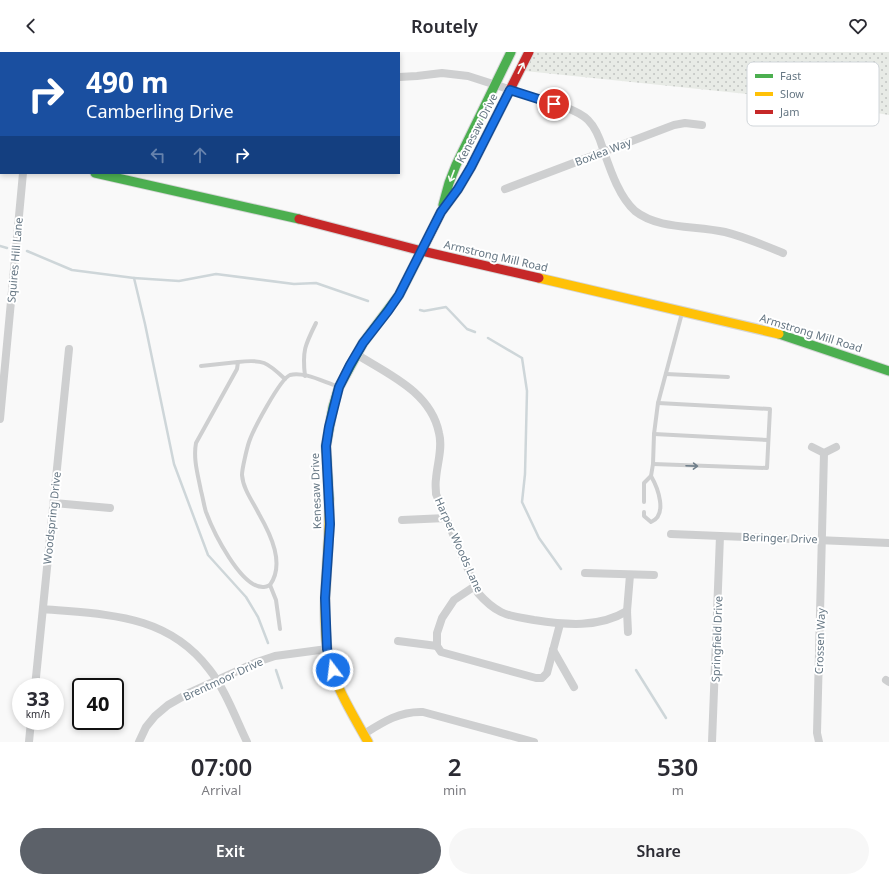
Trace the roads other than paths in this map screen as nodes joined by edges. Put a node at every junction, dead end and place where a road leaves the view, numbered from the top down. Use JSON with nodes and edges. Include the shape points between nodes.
{"nodes":[{"id":1,"x":511,"y":52,"type":"edge"},
{"id":2,"x":529,"y":52,"type":"edge"},
{"id":3,"x":400,"y":76,"type":"edge"},
{"id":4,"x":495,"y":84,"type":"junction"},
{"id":5,"x":510,"y":90,"type":"junction"},
{"id":6,"x":702,"y":125,"type":"dead end"},
{"id":7,"x":604,"y":151,"type":"junction"},
{"id":8,"x":23,"y":174,"type":"edge"},
{"id":9,"x":99,"y":174,"type":"edge"},
{"id":10,"x":505,"y":189,"type":"dead end"},
{"id":11,"x":441,"y":212,"type":"junction"},
{"id":12,"x":422,"y":251,"type":"junction"},
{"id":13,"x":783,"y":253,"type":"dead end"},
{"id":14,"x":683,"y":311,"type":"junction"},
{"id":15,"x":316,"y":323,"type":"dead end"},
{"id":16,"x":69,"y":349,"type":"dead end"},
{"id":17,"x":356,"y":354,"type":"junction"},
{"id":18,"x":238,"y":362,"type":"junction"},
{"id":19,"x":201,"y":366,"type":"dead end"},
{"id":20,"x":889,"y":371,"type":"edge"},
{"id":21,"x":666,"y":374,"type":"junction"},
{"id":22,"x":305,"y":376,"type":"junction"},
{"id":23,"x":728,"y":377,"type":"dead end"},
{"id":24,"x":285,"y":379,"type":"junction"},
{"id":25,"x":339,"y":387,"type":"junction"},
{"id":26,"x":658,"y":403,"type":"junction"},
{"id":27,"x":0,"y":419,"type":"edge"},
{"id":28,"x":654,"y":434,"type":"junction"},
{"id":29,"x":768,"y":440,"type":"junction"},
{"id":30,"x":812,"y":447,"type":"dead end"},
{"id":31,"x":836,"y":447,"type":"dead end"},
{"id":32,"x":824,"y":453,"type":"junction"},
{"id":33,"x":653,"y":464,"type":"junction"},
{"id":34,"x":651,"y":476,"type":"junction"},
{"id":35,"x":644,"y":502,"type":"dead end"},
{"id":36,"x":54,"y":503,"type":"junction"},
{"id":37,"x":110,"y":508,"type":"dead end"},
{"id":38,"x":644,"y":512,"type":"dead end"},
{"id":39,"x":446,"y":518,"type":"junction"},
{"id":40,"x":402,"y":520,"type":"dead end"},
{"id":41,"x":671,"y":534,"type":"dead end"},
{"id":42,"x":720,"y":536,"type":"junction"},
{"id":43,"x":822,"y":540,"type":"junction"},
{"id":44,"x":889,"y":543,"type":"edge"},
{"id":45,"x":585,"y":573,"type":"dead end"},
{"id":46,"x":630,"y":575,"type":"junction"},
{"id":47,"x":654,"y":575,"type":"dead end"},
{"id":48,"x":270,"y":585,"type":"junction"},
{"id":49,"x":475,"y":586,"type":"junction"},
{"id":50,"x":43,"y":609,"type":"junction"},
{"id":51,"x":627,"y":611,"type":"junction"},
{"id":52,"x":560,"y":624,"type":"junction"},
{"id":53,"x":280,"y":629,"type":"dead end"},
{"id":54,"x":628,"y":632,"type":"dead end"},
{"id":55,"x":398,"y":641,"type":"dead end"},
{"id":56,"x":437,"y":646,"type":"junction"},
{"id":57,"x":327,"y":649,"type":"junction"},
{"id":58,"x":553,"y":650,"type":"junction"},
{"id":59,"x":36,"y":678,"type":"edge"},
{"id":60,"x":217,"y":681,"type":"junction"},
{"id":61,"x":574,"y":687,"type":"dead end"},
{"id":62,"x":30,"y":730,"type":"edge"},
{"id":63,"x":366,"y":738,"type":"edge"},
{"id":64,"x":29,"y":742,"type":"edge"},
{"id":65,"x":139,"y":742,"type":"edge"},
{"id":66,"x":247,"y":742,"type":"edge"},
{"id":67,"x":534,"y":742,"type":"edge"},
{"id":68,"x":712,"y":742,"type":"edge"},
{"id":69,"x":818,"y":742,"type":"edge"}],
"edges":[{"from":1,"to":4,"type":"street","name":"Kenesaw Drive"},
{"from":5,"to":2,"type":"street","name":"Kenesaw Drive","one_way":true},
{"from":3,"to":4,"type":"street","via":[[455,74]]},
{"from":4,"to":5,"type":"street"},
{"from":4,"to":11,"type":"street","name":"Kenesaw Drive","one_way":true,"via":[[456,165]]},
{"from":5,"to":7,"type":"street","via":[[580,113],[594,128]]},
{"from":5,"to":11,"type":"street","name":"Kenesaw Drive","via":[[471,167]]},
{"from":6,"to":7,"type":"street","name":"Boxlea Way","via":[[674,125]]},
{"from":7,"to":10,"type":"street","name":"Boxlea Way"},
{"from":7,"to":13,"type":"street","via":[[624,199],[645,217],[656,222],[726,232]]},
{"from":8,"to":27,"type":"street","name":"Squires Hill Lane"},
{"from":9,"to":12,"type":"street","name":"Armstrong Mill Road","via":[[325,225]]},
{"from":11,"to":12,"type":"street","name":"Kenesaw Drive"},
{"from":12,"to":14,"type":"street","name":"Armstrong Mill Road"},
{"from":12,"to":17,"type":"street","name":"Kenesaw Drive","via":[[399,295]]},
{"from":14,"to":20,"type":"street","name":"Armstrong Mill Road","via":[[794,338]]},
{"from":14,"to":21,"type":"lane"},
{"from":15,"to":22,"type":"lane","via":[[304,351]]},
{"from":16,"to":36,"type":"street","name":"Woodspring Drive"},
{"from":17,"to":25,"type":"street","name":"Kenesaw Drive"},
{"from":17,"to":39,"type":"street","name":"Harper Woods Lane","via":[[416,393],[430,409],[440,433],[436,494]]},
{"from":18,"to":19,"type":"lane"},
{"from":18,"to":24,"type":"lane","via":[[264,362]]},
{"from":18,"to":48,"type":"lane","via":[[237,369],[196,443],[195,462],[206,511],[233,563],[255,585]]},
{"from":21,"to":23,"type":"lane"},
{"from":21,"to":26,"type":"lane"},
{"from":22,"to":24,"type":"lane","via":[[300,374]]},
{"from":22,"to":25,"type":"lane"},
{"from":24,"to":48,"type":"lane","via":[[260,417],[249,443],[242,475],[276,557],[275,579]]},
{"from":25,"to":57,"type":"street","name":"Kenesaw Drive","via":[[326,446],[330,524],[325,598]]},
{"from":26,"to":28,"type":"lane"},
{"from":26,"to":29,"type":"lane","via":[[770,409]]},
{"from":28,"to":29,"type":"lane"},
{"from":28,"to":33,"type":"lane"},
{"from":33,"to":29,"type":"lane","one_way":true,"via":[[766,468]]},
{"from":30,"to":32,"type":"street"},
{"from":31,"to":32,"type":"street"},
{"from":32,"to":43,"type":"street","name":"Crossen Way"},
{"from":33,"to":34,"type":"lane"},
{"from":34,"to":35,"type":"lane","via":[[644,483]]},
{"from":34,"to":38,"type":"lane","via":[[660,498],[660,516],[651,522],[644,516]]},
{"from":36,"to":37,"type":"street"},
{"from":36,"to":50,"type":"street","name":"Woodspring Drive"},
{"from":39,"to":40,"type":"street"},
{"from":39,"to":49,"type":"street","name":"Harper Woods Lane"},
{"from":41,"to":42,"type":"street","name":"Beringer Drive"},
{"from":42,"to":43,"type":"street","name":"Beringer Drive"},
{"from":42,"to":68,"type":"street","name":"Springfield Drive"},
{"from":43,"to":44,"type":"street","name":"Beringer Drive"},
{"from":43,"to":69,"type":"street","name":"Crossen Way","via":[[816,733]]},
{"from":45,"to":46,"type":"street"},
{"from":46,"to":47,"type":"street"},
{"from":46,"to":51,"type":"street"},
{"from":48,"to":53,"type":"lane","via":[[276,600]]},
{"from":49,"to":52,"type":"street","name":"Harper Woods Lane","via":[[487,604],[501,612],[515,617]]},
{"from":49,"to":56,"type":"street","via":[[454,600],[442,618],[437,633]]},
{"from":50,"to":59,"type":"street","name":"Woodspring Drive"},
{"from":50,"to":60,"type":"street","via":[[108,615],[147,623],[168,633],[188,648],[201,659]]},
{"from":51,"to":52,"type":"street","name":"Harper Woods Lane","via":[[615,618],[590,623]]},
{"from":51,"to":54,"type":"street"},
{"from":52,"to":58,"type":"street"},
{"from":55,"to":56,"type":"street"},
{"from":56,"to":58,"type":"street","via":[[442,652],[536,678],[542,678],[547,673]]},
{"from":57,"to":60,"type":"street","name":"Brentmoor Drive","via":[[275,656]]},
{"from":57,"to":63,"type":"street","name":"Kenesaw Drive","via":[[336,682]]},
{"from":58,"to":61,"type":"street"},
{"from":60,"to":65,"type":"street","name":"Brentmoor Drive","via":[[168,705],[146,727]]},
{"from":60,"to":66,"type":"street"},
{"from":62,"to":64,"type":"street"},
{"from":63,"to":67,"type":"street","via":[[379,724],[402,714],[423,712]]}]}
